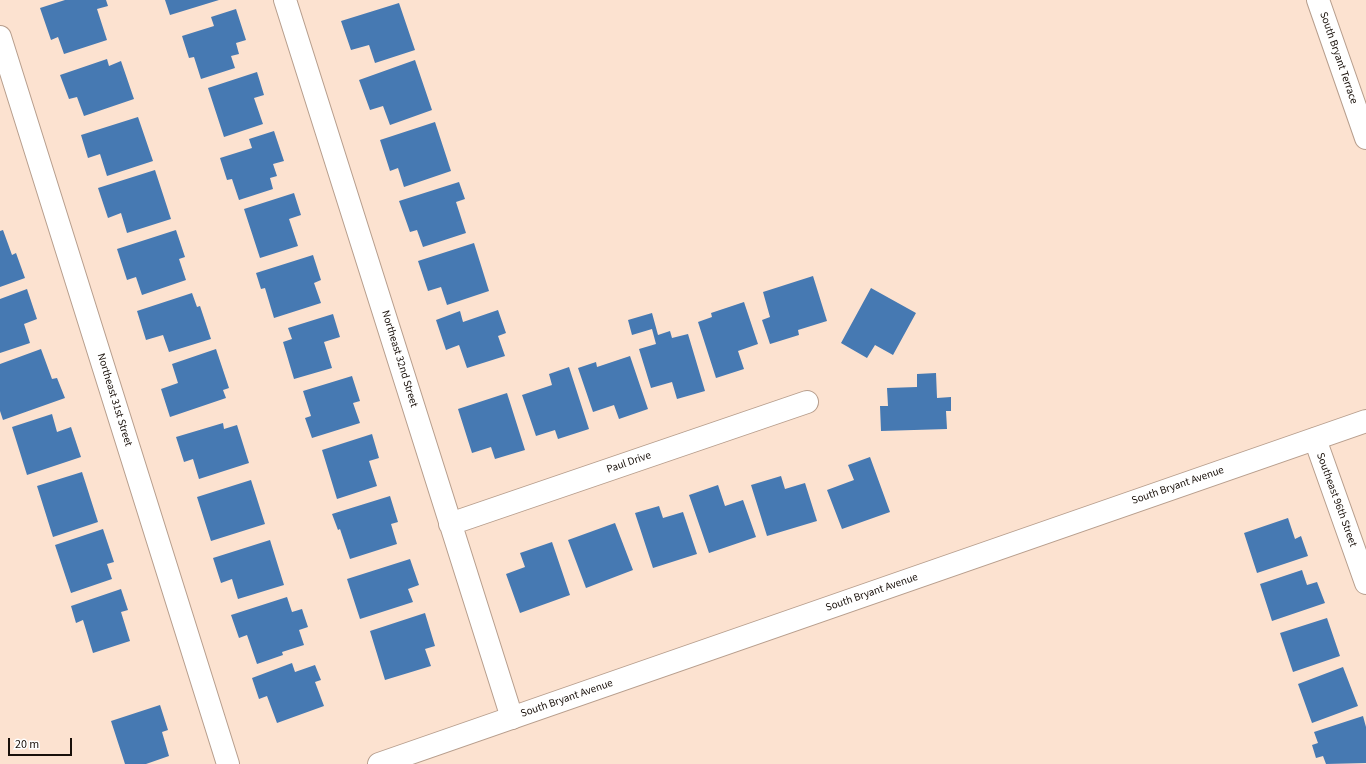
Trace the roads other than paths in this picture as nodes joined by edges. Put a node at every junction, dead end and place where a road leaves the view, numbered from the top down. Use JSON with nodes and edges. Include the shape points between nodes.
{"nodes":[{"id":1,"x":286,"y":0,"type":"edge"},
{"id":2,"x":1318,"y":0,"type":"edge"},
{"id":3,"x":0,"y":37,"type":"edge"},
{"id":4,"x":1366,"y":138,"type":"edge"},
{"id":5,"x":807,"y":402,"type":"dead end"},
{"id":6,"x":1366,"y":420,"type":"edge"},
{"id":7,"x":1315,"y":438,"type":"junction"},
{"id":8,"x":450,"y":524,"type":"junction"},
{"id":9,"x":1366,"y":583,"type":"edge"},
{"id":10,"x":512,"y":718,"type":"junction"},
{"id":11,"x":228,"y":764,"type":"edge"},
{"id":12,"x":379,"y":764,"type":"edge"}],
"edges":[{"from":1,"to":8,"type":"street","name":"Northeast 32nd Street"},
{"from":2,"to":4,"type":"street","name":"South Bryant Terrace"},
{"from":3,"to":11,"type":"street","name":"Northeast 31st Street"},
{"from":5,"to":8,"type":"street","name":"Paul Drive"},
{"from":6,"to":7,"type":"street","name":"South Bryant Avenue"},
{"from":7,"to":9,"type":"street","name":"Southeast 96th Street"},
{"from":7,"to":10,"type":"street","name":"South Bryant Avenue"},
{"from":8,"to":10,"type":"street","name":"Northeast 32nd Street"},
{"from":10,"to":12,"type":"street","name":"South Bryant Avenue"}]}
